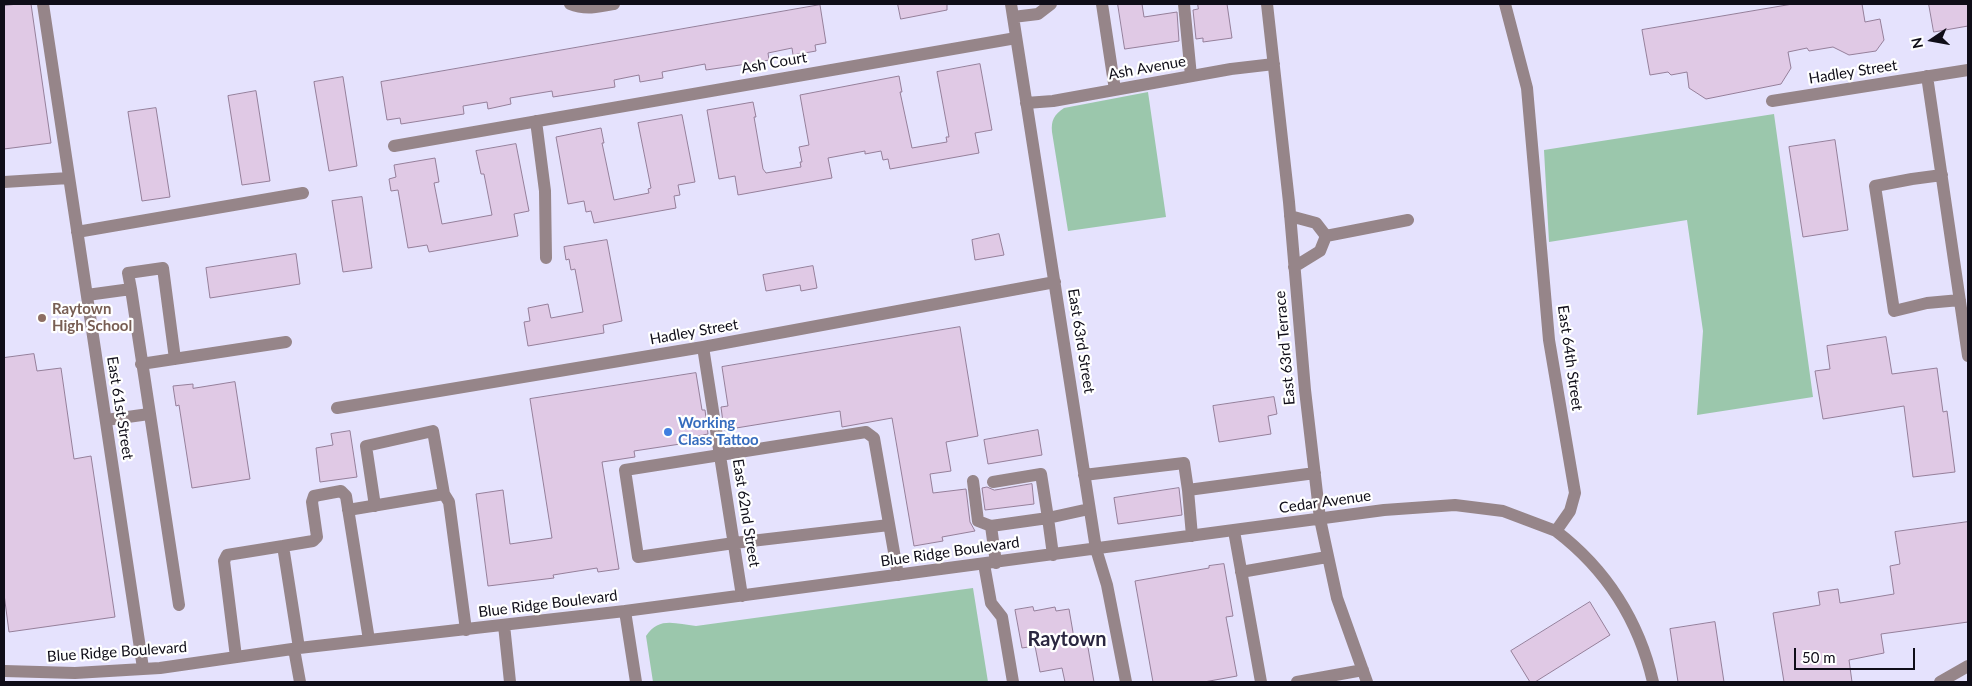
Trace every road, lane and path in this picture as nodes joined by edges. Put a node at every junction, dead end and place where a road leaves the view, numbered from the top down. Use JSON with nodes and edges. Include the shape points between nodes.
{"nodes":[{"id":1,"x":43,"y":4,"type":"edge"},
{"id":2,"x":570,"y":4,"type":"edge"},
{"id":3,"x":614,"y":4,"type":"edge"},
{"id":4,"x":1011,"y":4,"type":"edge"},
{"id":5,"x":1051,"y":4,"type":"edge"},
{"id":6,"x":1102,"y":4,"type":"edge"},
{"id":7,"x":1184,"y":4,"type":"edge"},
{"id":8,"x":1267,"y":4,"type":"edge"},
{"id":9,"x":1506,"y":4,"type":"edge"},
{"id":10,"x":1013,"y":17,"type":"junction"},
{"id":11,"x":1016,"y":38,"type":"junction"},
{"id":12,"x":1274,"y":64,"type":"junction"},
{"id":13,"x":1968,"y":70,"type":"edge"},
{"id":14,"x":1191,"y":76,"type":"junction"},
{"id":15,"x":1927,"y":76,"type":"junction"},
{"id":16,"x":1115,"y":90,"type":"junction"},
{"id":17,"x":1772,"y":101,"type":"dead end"},
{"id":18,"x":1026,"y":103,"type":"junction"},
{"id":19,"x":536,"y":121,"type":"junction"},
{"id":20,"x":394,"y":146,"type":"dead end"},
{"id":21,"x":1942,"y":176,"type":"junction"},
{"id":22,"x":69,"y":178,"type":"junction"},
{"id":23,"x":4,"y":182,"type":"edge"},
{"id":24,"x":303,"y":193,"type":"dead end"},
{"id":25,"x":1290,"y":216,"type":"junction"},
{"id":26,"x":1408,"y":220,"type":"dead end"},
{"id":27,"x":77,"y":232,"type":"junction"},
{"id":28,"x":1326,"y":236,"type":"junction"},
{"id":29,"x":546,"y":258,"type":"dead end"},
{"id":30,"x":1294,"y":266,"type":"junction"},
{"id":31,"x":1055,"y":282,"type":"junction"},
{"id":32,"x":131,"y":289,"type":"junction"},
{"id":33,"x":87,"y":295,"type":"junction"},
{"id":34,"x":1960,"y":300,"type":"junction"},
{"id":35,"x":1967,"y":340,"type":"edge"},
{"id":36,"x":286,"y":342,"type":"dead end"},
{"id":37,"x":704,"y":347,"type":"junction"},
{"id":38,"x":1968,"y":356,"type":"edge"},
{"id":39,"x":175,"y":359,"type":"junction"},
{"id":40,"x":142,"y":364,"type":"junction"},
{"id":41,"x":337,"y":408,"type":"dead end"},
{"id":42,"x":149,"y":414,"type":"junction"},
{"id":43,"x":106,"y":420,"type":"junction"},
{"id":44,"x":720,"y":454,"type":"junction"},
{"id":45,"x":1314,"y":473,"type":"junction"},
{"id":46,"x":1084,"y":475,"type":"junction"},
{"id":47,"x":973,"y":481,"type":"dead end"},
{"id":48,"x":993,"y":482,"type":"dead end"},
{"id":49,"x":1188,"y":490,"type":"junction"},
{"id":50,"x":444,"y":494,"type":"junction"},
{"id":51,"x":376,"y":506,"type":"junction"},
{"id":52,"x":1089,"y":509,"type":"junction"},
{"id":53,"x":348,"y":510,"type":"junction"},
{"id":54,"x":1048,"y":518,"type":"junction"},
{"id":55,"x":1320,"y":519,"type":"junction"},
{"id":56,"x":889,"y":525,"type":"junction"},
{"id":57,"x":991,"y":526,"type":"junction"},
{"id":58,"x":1234,"y":530,"type":"junction"},
{"id":59,"x":1556,"y":531,"type":"junction"},
{"id":60,"x":1192,"y":536,"type":"junction"},
{"id":61,"x":734,"y":543,"type":"junction"},
{"id":62,"x":283,"y":546,"type":"junction"},
{"id":63,"x":1096,"y":549,"type":"junction"},
{"id":64,"x":1053,"y":555,"type":"junction"},
{"id":65,"x":1327,"y":557,"type":"junction"},
{"id":66,"x":990,"y":563,"type":"junction"},
{"id":67,"x":1241,"y":572,"type":"junction"},
{"id":68,"x":898,"y":575,"type":"junction"},
{"id":69,"x":742,"y":596,"type":"junction"},
{"id":70,"x":179,"y":605,"type":"dead end"},
{"id":71,"x":625,"y":612,"type":"junction"},
{"id":72,"x":504,"y":625,"type":"junction"},
{"id":73,"x":466,"y":630,"type":"junction"},
{"id":74,"x":368,"y":640,"type":"junction"},
{"id":75,"x":297,"y":648,"type":"junction"},
{"id":76,"x":236,"y":657,"type":"junction"},
{"id":77,"x":1968,"y":666,"type":"edge"},
{"id":78,"x":143,"y":668,"type":"junction"},
{"id":79,"x":4,"y":671,"type":"edge"},
{"id":80,"x":1365,"y":676,"type":"edge"},
{"id":81,"x":27,"y":678,"type":"edge"},
{"id":82,"x":76,"y":678,"type":"edge"},
{"id":83,"x":300,"y":682,"type":"edge"},
{"id":84,"x":510,"y":682,"type":"edge"},
{"id":85,"x":636,"y":682,"type":"edge"},
{"id":86,"x":1013,"y":682,"type":"edge"},
{"id":87,"x":1126,"y":682,"type":"edge"},
{"id":88,"x":1261,"y":682,"type":"edge"},
{"id":89,"x":1297,"y":682,"type":"edge"},
{"id":90,"x":1653,"y":682,"type":"edge"},
{"id":91,"x":1940,"y":682,"type":"edge"}],
"edges":[{"from":1,"to":22,"type":"street","name":"East 61st Street"},
{"from":2,"to":3,"type":"street","via":[[593,8]]},
{"from":4,"to":10,"type":"street","name":"East 63rd Street"},
{"from":5,"to":10,"type":"street","via":[[1038,14]]},
{"from":6,"to":16,"type":"street"},
{"from":7,"to":14,"type":"street"},
{"from":8,"to":12,"type":"street","name":"East 63rd Terrace"},
{"from":9,"to":59,"type":"street","name":"East 64th Street","via":[[1527,88],[1549,340],[1575,493],[1570,511]]},
{"from":10,"to":11,"type":"street","name":"East 63rd Street"},
{"from":11,"to":18,"type":"street","name":"East 63rd Street"},
{"from":11,"to":19,"type":"street","name":"Ash Court"},
{"from":12,"to":14,"type":"street","name":"Ash Avenue"},
{"from":12,"to":25,"type":"street","name":"East 63rd Terrace"},
{"from":13,"to":15,"type":"street","name":"Hadley Street"},
{"from":14,"to":16,"type":"street","name":"Ash Avenue"},
{"from":15,"to":17,"type":"street","name":"Hadley Street"},
{"from":15,"to":21,"type":"street"},
{"from":16,"to":18,"type":"street","name":"Ash Avenue"},
{"from":18,"to":31,"type":"street","name":"East 63rd Street"},
{"from":19,"to":20,"type":"street","name":"Ash Court"},
{"from":19,"to":29,"type":"street","via":[[545,191]]},
{"from":21,"to":34,"type":"street"},
{"from":21,"to":34,"type":"street","via":[[1875,186],[1894,311]]},
{"from":22,"to":23,"type":"street"},
{"from":22,"to":27,"type":"street","name":"East 61st Street"},
{"from":24,"to":27,"type":"street"},
{"from":25,"to":28,"type":"street","via":[[1316,223]]},
{"from":25,"to":30,"type":"street","name":"East 63rd Terrace"},
{"from":26,"to":28,"type":"street"},
{"from":27,"to":33,"type":"street","name":"East 61st Street"},
{"from":28,"to":30,"type":"street","via":[[1320,251]]},
{"from":30,"to":45,"type":"street","name":"East 63rd Terrace"},
{"from":31,"to":37,"type":"street","name":"Hadley Street"},
{"from":31,"to":46,"type":"street","name":"East 63rd Street"},
{"from":32,"to":33,"type":"street"},
{"from":32,"to":39,"type":"street","via":[[128,272],[163,268]]},
{"from":32,"to":40,"type":"street"},
{"from":33,"to":43,"type":"street","name":"East 61st Street"},
{"from":34,"to":35,"type":"street"},
{"from":35,"to":38,"type":"street"},
{"from":36,"to":39,"type":"street"},
{"from":37,"to":41,"type":"street","name":"Hadley Street"},
{"from":37,"to":44,"type":"street","name":"East 62nd Street"},
{"from":39,"to":40,"type":"street"},
{"from":40,"to":42,"type":"street"},
{"from":42,"to":43,"type":"street"},
{"from":42,"to":70,"type":"street"},
{"from":43,"to":78,"type":"street","name":"East 61st Street"},
{"from":44,"to":56,"type":"street","via":[[866,432],[874,438]]},
{"from":44,"to":61,"type":"street","name":"East 62nd Street"},
{"from":44,"to":61,"type":"street","via":[[625,470],[630,509],[638,557]]},
{"from":45,"to":49,"type":"street"},
{"from":45,"to":55,"type":"street","name":"East 63rd Terrace"},
{"from":46,"to":49,"type":"street","via":[[1184,463]]},
{"from":46,"to":52,"type":"street","name":"East 63rd Street"},
{"from":47,"to":57,"type":"street","via":[[978,521]]},
{"from":48,"to":54,"type":"street","via":[[1041,474]]},
{"from":49,"to":60,"type":"street"},
{"from":50,"to":51,"type":"street"},
{"from":50,"to":51,"type":"street","via":[[433,432],[366,446]]},
{"from":50,"to":73,"type":"street","via":[[449,502]]},
{"from":51,"to":53,"type":"street"},
{"from":52,"to":54,"type":"street"},
{"from":52,"to":63,"type":"street","name":"East 63rd Street"},
{"from":53,"to":62,"type":"street","via":[[346,496],[340,491],[314,496],[317,537],[313,541]]},
{"from":53,"to":74,"type":"street"},
{"from":54,"to":57,"type":"street"},
{"from":54,"to":64,"type":"street"},
{"from":55,"to":58,"type":"street","name":"Cedar Avenue"},
{"from":55,"to":59,"type":"street","name":"Cedar Avenue","via":[[1384,510],[1455,506],[1503,512]]},
{"from":55,"to":65,"type":"street","name":"East 63rd Terrace"},
{"from":56,"to":61,"type":"street"},
{"from":56,"to":68,"type":"street"},
{"from":57,"to":66,"type":"street"},
{"from":58,"to":60,"type":"street","name":"Cedar Avenue"},
{"from":58,"to":67,"type":"street"},
{"from":59,"to":90,"type":"street","via":[[1597,568],[1618,595],[1634,624]]},
{"from":60,"to":63,"type":"street","name":"Cedar Avenue"},
{"from":61,"to":69,"type":"street","name":"East 62nd Street"},
{"from":62,"to":75,"type":"street"},
{"from":62,"to":76,"type":"street","via":[[227,555],[224,561]]},
{"from":63,"to":64,"type":"street","name":"Blue Ridge Boulevard"},
{"from":63,"to":87,"type":"street","name":"East 63rd Street"},
{"from":64,"to":66,"type":"street","name":"Blue Ridge Boulevard"},
{"from":65,"to":67,"type":"street"},
{"from":65,"to":80,"type":"street","name":"East 63rd Terrace","via":[[1337,598]]},
{"from":66,"to":68,"type":"street","name":"Blue Ridge Boulevard"},
{"from":66,"to":86,"type":"street","via":[[991,603],[1002,617]]},
{"from":67,"to":88,"type":"street"},
{"from":68,"to":69,"type":"street","name":"Blue Ridge Boulevard"},
{"from":69,"to":71,"type":"street","name":"Blue Ridge Boulevard"},
{"from":71,"to":72,"type":"street","name":"Blue Ridge Boulevard"},
{"from":71,"to":85,"type":"street"},
{"from":72,"to":73,"type":"street","name":"Blue Ridge Boulevard"},
{"from":72,"to":84,"type":"street"},
{"from":73,"to":74,"type":"street","name":"Blue Ridge Boulevard"},
{"from":74,"to":75,"type":"street","name":"Blue Ridge Boulevard"},
{"from":75,"to":76,"type":"street","name":"Blue Ridge Boulevard"},
{"from":75,"to":83,"type":"street"},
{"from":76,"to":78,"type":"street","name":"Blue Ridge Boulevard"},
{"from":77,"to":91,"type":"street"},
{"from":78,"to":82,"type":"street","name":"Blue Ridge Boulevard"},
{"from":79,"to":81,"type":"street","name":"Blue Ridge Boulevard"},
{"from":80,"to":89,"type":"street"},
{"from":81,"to":82,"type":"street","name":"Blue Ridge Boulevard"}]}
